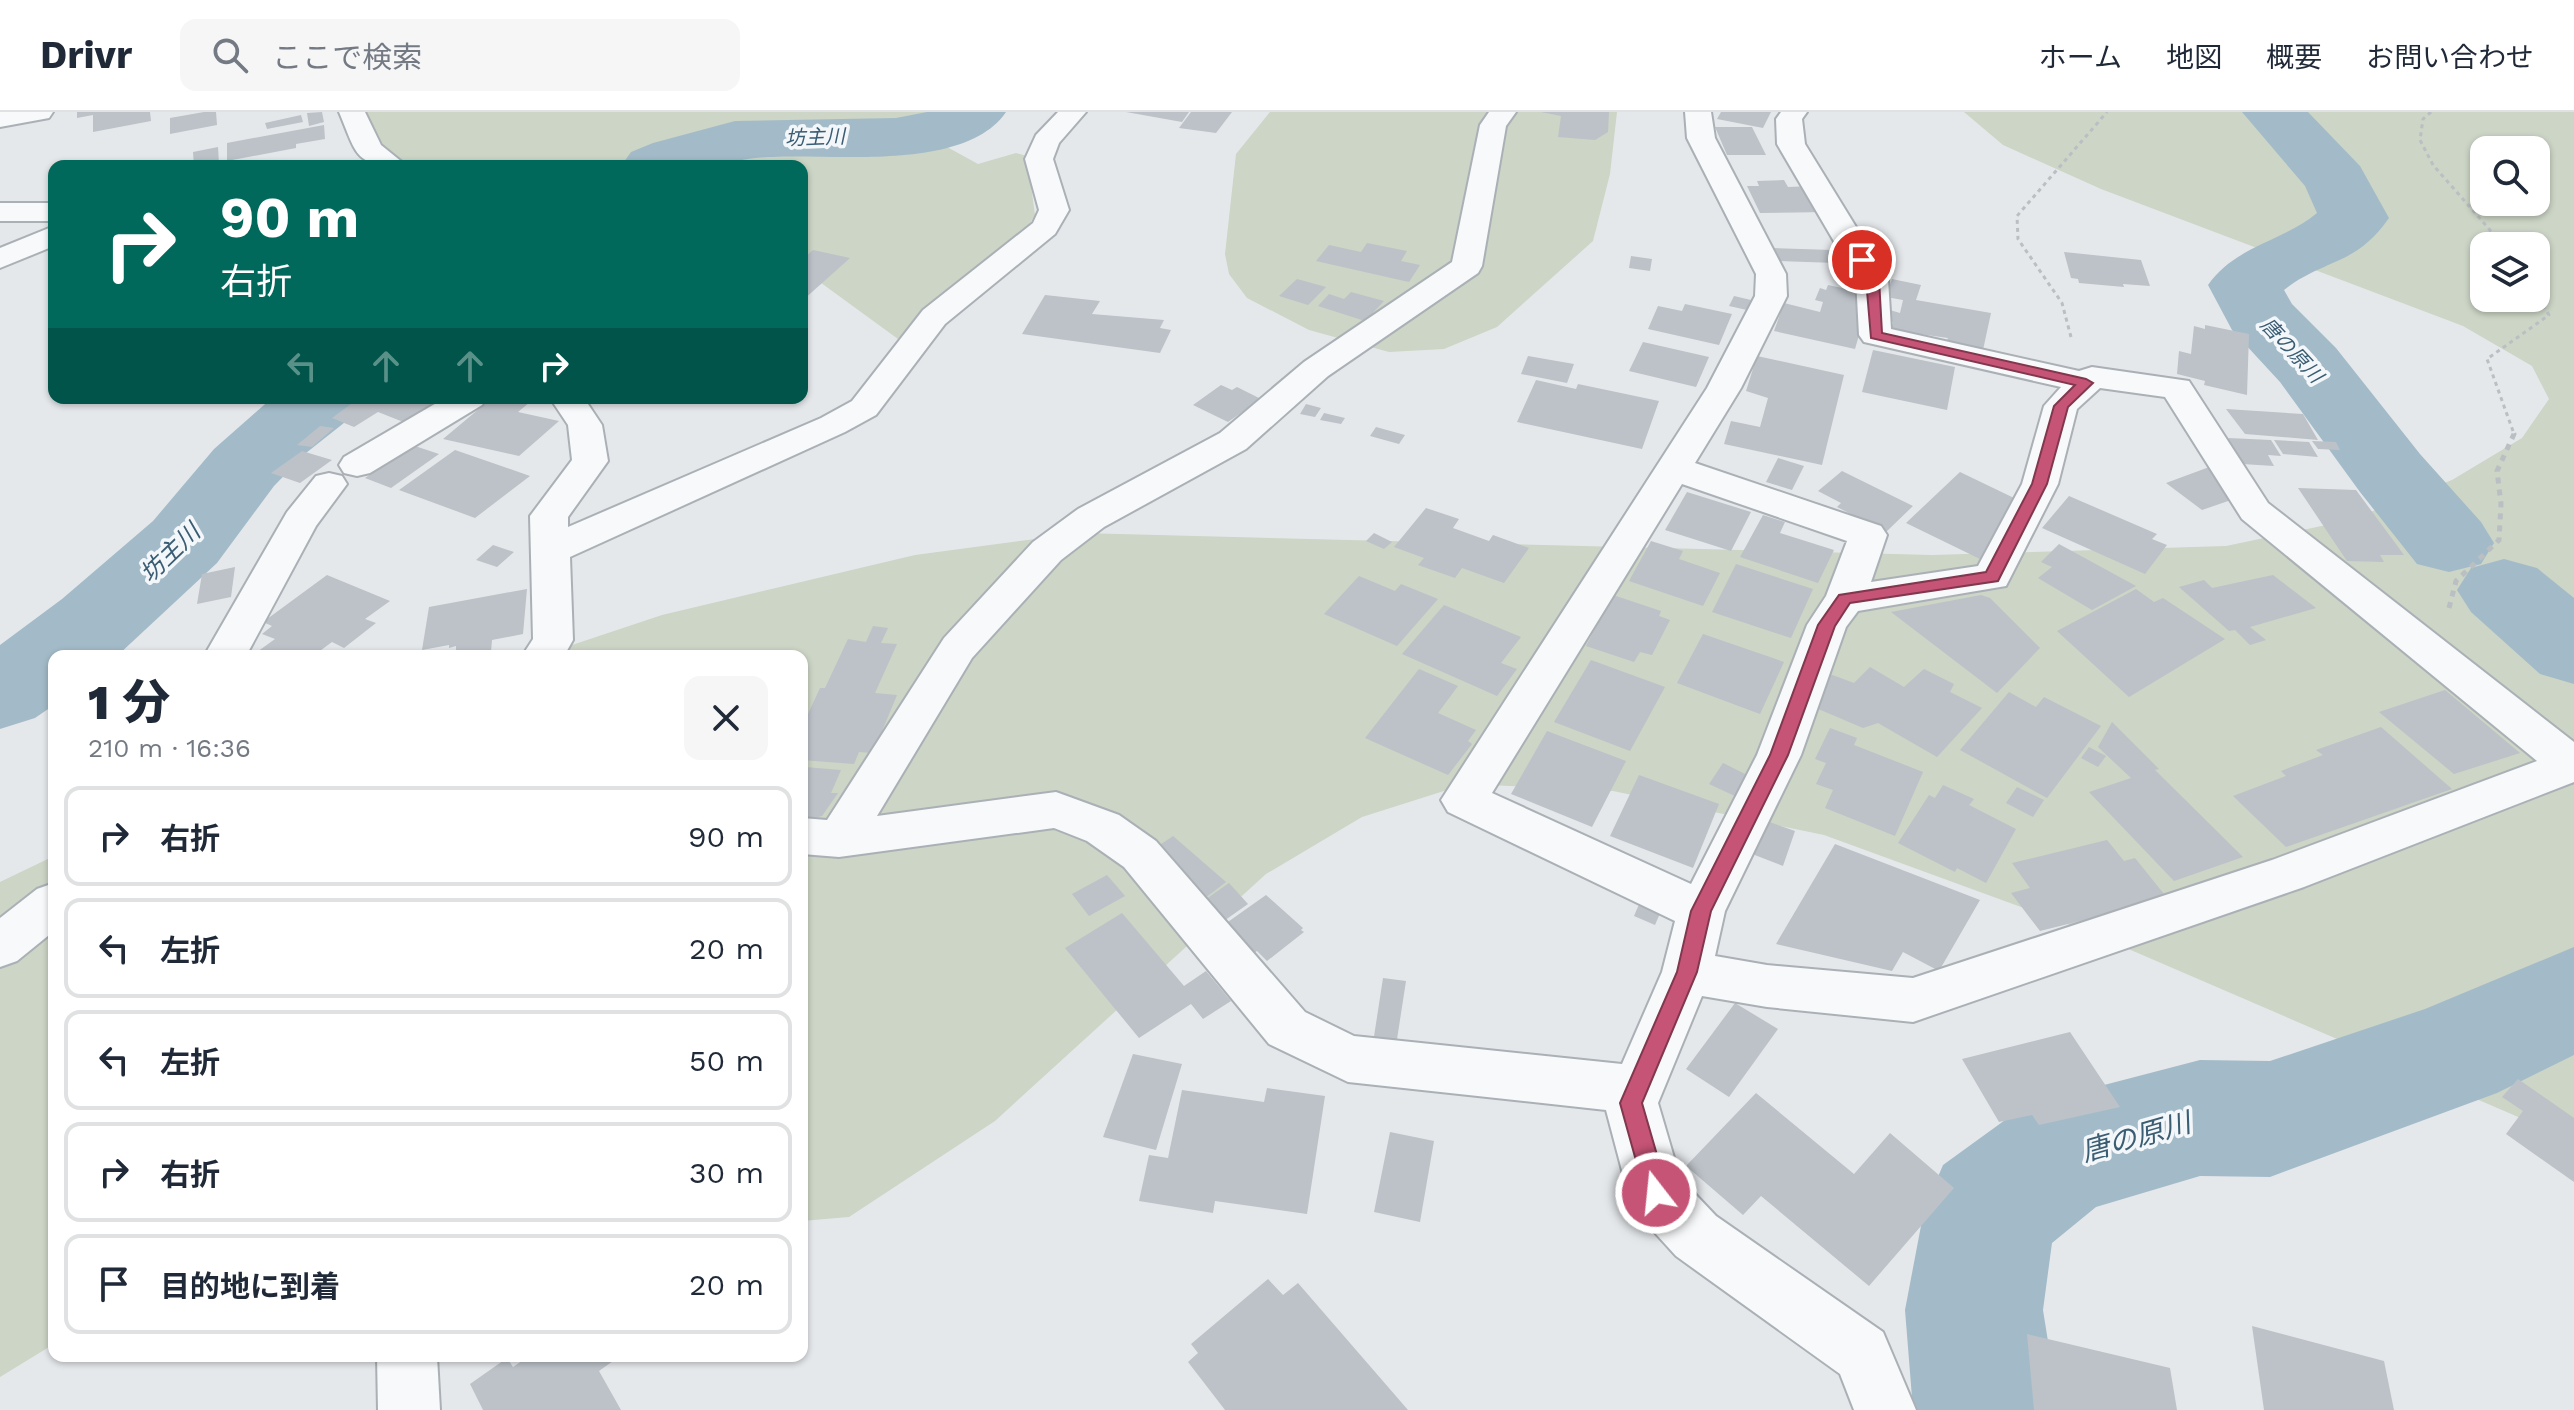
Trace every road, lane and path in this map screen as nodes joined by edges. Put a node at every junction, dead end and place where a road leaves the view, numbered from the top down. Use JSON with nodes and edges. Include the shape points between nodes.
{"nodes":[{"id":1,"x":40,"y":112,"type":"edge"},
{"id":2,"x":352,"y":112,"type":"edge"},
{"id":3,"x":1073,"y":112,"type":"edge"},
{"id":4,"x":1503,"y":112,"type":"edge"},
{"id":5,"x":1698,"y":112,"type":"edge"},
{"id":6,"x":1794,"y":112,"type":"edge"},
{"id":7,"x":2107,"y":112,"type":"edge"},
{"id":8,"x":2431,"y":112,"type":"edge"},
{"id":9,"x":0,"y":119,"type":"edge"},
{"id":10,"x":384,"y":160,"type":"edge"},
{"id":11,"x":0,"y":212,"type":"edge"},
{"id":12,"x":48,"y":212,"type":"edge"},
{"id":13,"x":2492,"y":232,"type":"edge"},
{"id":14,"x":48,"y":238,"type":"edge"},
{"id":15,"x":0,"y":259,"type":"edge"},
{"id":16,"x":2547,"y":312,"type":"edge"},
{"id":17,"x":2089,"y":380,"type":"junction"},
{"id":18,"x":460,"y":404,"type":"edge"},
{"id":19,"x":571,"y":404,"type":"edge"},
{"id":20,"x":1673,"y":468,"type":"junction"},
{"id":21,"x":552,"y":550,"type":"junction"},
{"id":22,"x":1845,"y":599,"type":"junction"},
{"id":23,"x":228,"y":650,"type":"edge"},
{"id":24,"x":547,"y":650,"type":"edge"},
{"id":25,"x":2436,"y":655,"type":"junction"},
{"id":26,"x":820,"y":838,"type":"edge"},
{"id":27,"x":48,"y":908,"type":"edge"},
{"id":28,"x":1701,"y":911,"type":"junction"},
{"id":29,"x":0,"y":946,"type":"edge"},
{"id":30,"x":1687,"y":972,"type":"junction"},
{"id":31,"x":1637,"y":1089,"type":"junction"},
{"id":32,"x":407,"y":1362,"type":"edge"},
{"id":33,"x":409,"y":1410,"type":"edge"},
{"id":34,"x":1885,"y":1410,"type":"edge"}],
"edges":[{"from":1,"to":9,"type":"street"},
{"from":2,"to":10,"type":"street","via":[[369,150]]},
{"from":3,"to":21,"type":"street","via":[[1046,141],[1039,159],[1054,210],[1045,228],[934,317],[864,408]]},
{"from":4,"to":26,"type":"street","via":[[1493,125],[1467,266],[1316,369],[1233,441],[1091,518],[1047,551],[958,648]]},
{"from":5,"to":20,"type":"street","via":[[1701,138],[1771,274],[1771,296],[1724,388]]},
{"from":6,"to":17,"type":"street","via":[[1789,119],[1791,144],[1872,279],[1875,335]]},
{"from":7,"to":17,"type":"path","via":[[2017,216],[2018,239],[2062,303]]},
{"from":8,"to":13,"type":"path","via":[[2423,119],[2420,140],[2433,165]]},
{"from":11,"to":12,"type":"street"},
{"from":14,"to":15,"type":"street"},
{"from":16,"to":25,"type":"path","via":[[2487,359],[2514,434],[2497,471],[2499,540],[2456,581]]},
{"from":17,"to":22,"type":"street","via":[[2061,406],[2040,484],[1992,577]]},
{"from":17,"to":25,"type":"street","via":[[2177,388],[2255,511]]},
{"from":18,"to":23,"type":"street","via":[[343,474],[300,521]]},
{"from":19,"to":21,"type":"street","via":[[585,425],[590,461],[549,516]]},
{"from":20,"to":22,"type":"street","via":[[1868,535]]},
{"from":20,"to":28,"type":"street","via":[[1464,800]]},
{"from":21,"to":24,"type":"street","via":[[553,640]]},
{"from":22,"to":28,"type":"street","via":[[1827,625],[1779,755]]},
{"from":25,"to":30,"type":"street","via":[[2573,765],[2287,874],[1913,1000],[1767,986]]},
{"from":26,"to":31,"type":"street","via":[[1056,810],[1103,828],[1140,854],[1287,1028],[1348,1059]]},
{"from":27,"to":29,"type":"street"},
{"from":28,"to":30,"type":"street"},
{"from":30,"to":31,"type":"street"},
{"from":31,"to":34,"type":"street","via":[[1631,1103],[1656,1193],[1696,1236],[1862,1353]]},
{"from":32,"to":33,"type":"street"}]}
